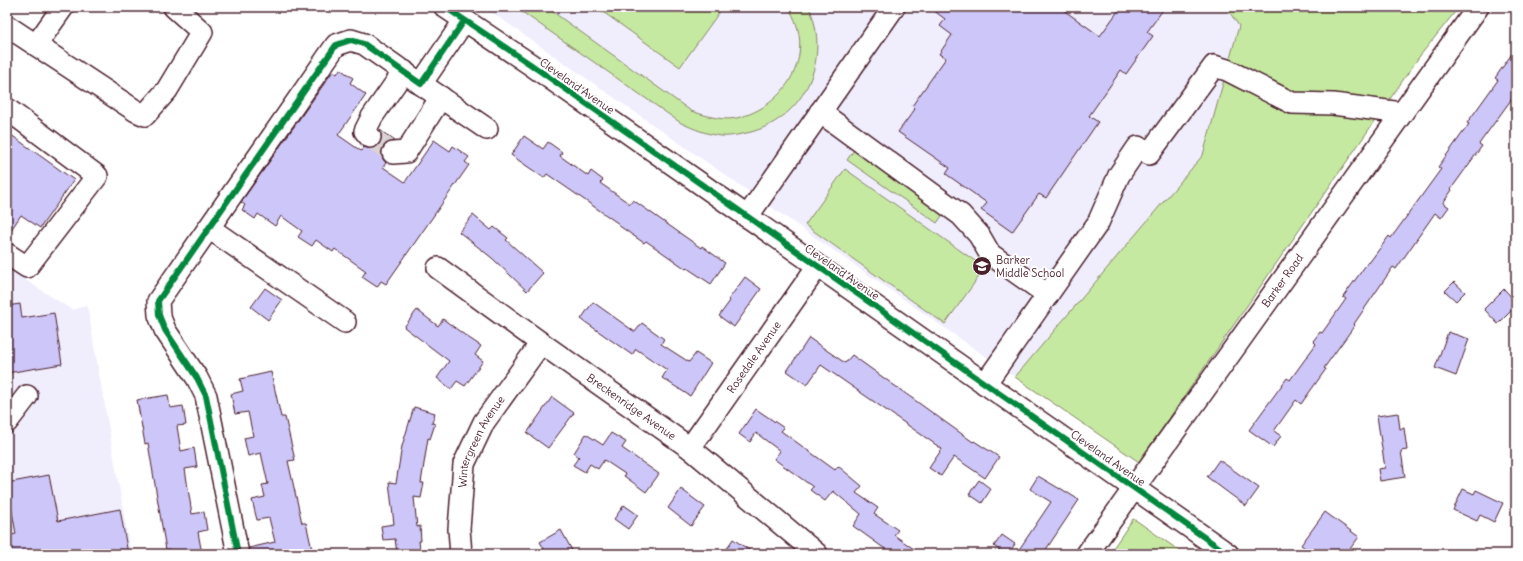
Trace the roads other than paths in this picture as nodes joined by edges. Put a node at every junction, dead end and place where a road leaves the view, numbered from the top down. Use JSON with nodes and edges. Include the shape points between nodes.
{"nodes":[{"id":1,"x":63,"y":7,"type":"edge"},
{"id":2,"x":174,"y":7,"type":"edge"},
{"id":3,"x":445,"y":7,"type":"edge"},
{"id":4,"x":1478,"y":7,"type":"edge"},
{"id":5,"x":891,"y":8,"type":"edge"},
{"id":6,"x":464,"y":21,"type":"junction"},
{"id":7,"x":7,"y":26,"type":"edge"},
{"id":8,"x":36,"y":45,"type":"junction"},
{"id":9,"x":404,"y":71,"type":"junction"},
{"id":10,"x":422,"y":84,"type":"junction"},
{"id":11,"x":441,"y":97,"type":"junction"},
{"id":12,"x":7,"y":109,"type":"edge"},
{"id":13,"x":820,"y":112,"type":"junction"},
{"id":14,"x":1402,"y":114,"type":"junction"},
{"id":15,"x":487,"y":129,"type":"dead end"},
{"id":16,"x":370,"y":138,"type":"dead end"},
{"id":17,"x":393,"y":153,"type":"dead end"},
{"id":18,"x":747,"y":217,"type":"junction"},
{"id":19,"x":209,"y":228,"type":"junction"},
{"id":20,"x":7,"y":254,"type":"edge"},
{"id":21,"x":817,"y":267,"type":"junction"},
{"id":22,"x":438,"y":268,"type":"dead end"},
{"id":23,"x":1048,"y":295,"type":"junction"},
{"id":24,"x":345,"y":322,"type":"dead end"},
{"id":25,"x":541,"y":343,"type":"junction"},
{"id":26,"x":985,"y":384,"type":"junction"},
{"id":27,"x":27,"y":396,"type":"dead end"},
{"id":28,"x":7,"y":422,"type":"edge"},
{"id":29,"x":690,"y":448,"type":"junction"},
{"id":30,"x":1134,"y":489,"type":"junction"},
{"id":31,"x":812,"y":552,"type":"edge"},
{"id":32,"x":238,"y":554,"type":"edge"},
{"id":33,"x":462,"y":554,"type":"edge"},
{"id":34,"x":1087,"y":554,"type":"edge"},
{"id":35,"x":1228,"y":554,"type":"edge"}],
"edges":[{"from":1,"to":8,"type":"street"},
{"from":2,"to":8,"type":"street","via":[[202,32],[167,90],[145,115]]},
{"from":3,"to":6,"type":"street","name":"Cleveland Avenue"},
{"from":4,"to":14,"type":"street","name":"Barker Road"},
{"from":5,"to":13,"type":"street"},
{"from":6,"to":10,"type":"street"},
{"from":6,"to":18,"type":"street","name":"Cleveland Avenue","via":[[536,68]]},
{"from":7,"to":8,"type":"street"},
{"from":9,"to":10,"type":"street"},
{"from":9,"to":16,"type":"street","via":[[372,117],[365,131]]},
{"from":9,"to":19,"type":"street","via":[[364,44],[351,40],[336,45]]},
{"from":10,"to":11,"type":"street"},
{"from":11,"to":15,"type":"street"},
{"from":11,"to":17,"type":"street","via":[[406,152]]},
{"from":12,"to":20,"type":"street","via":[[97,176],[27,267]]},
{"from":13,"to":18,"type":"street"},
{"from":13,"to":23,"type":"street","via":[[961,215],[990,254]]},
{"from":14,"to":23,"type":"street","via":[[1333,104],[1292,103],[1214,66],[1149,154],[1138,147],[1119,175],[1098,223]]},
{"from":14,"to":30,"type":"street","name":"Barker Road"},
{"from":18,"to":21,"type":"street","name":"Cleveland Avenue"},
{"from":19,"to":24,"type":"street"},
{"from":19,"to":32,"type":"street","via":[[158,301],[165,330],[206,396]]},
{"from":21,"to":26,"type":"street","name":"Cleveland Avenue"},
{"from":21,"to":29,"type":"street","name":"Rosedale Avenue"},
{"from":22,"to":25,"type":"street","name":"Breckenridge Avenue"},
{"from":23,"to":26,"type":"street"},
{"from":25,"to":29,"type":"street","name":"Breckenridge Avenue"},
{"from":25,"to":33,"type":"street","name":"Wintergreen Avenue","via":[[484,422],[464,464],[459,529]]},
{"from":26,"to":30,"type":"street","name":"Cleveland Avenue"},
{"from":27,"to":28,"type":"street"},
{"from":29,"to":31,"type":"street","name":"Breckenridge Avenue"},
{"from":30,"to":34,"type":"street","name":"Barker Road"},
{"from":30,"to":35,"type":"street","name":"Cleveland Avenue"}]}
